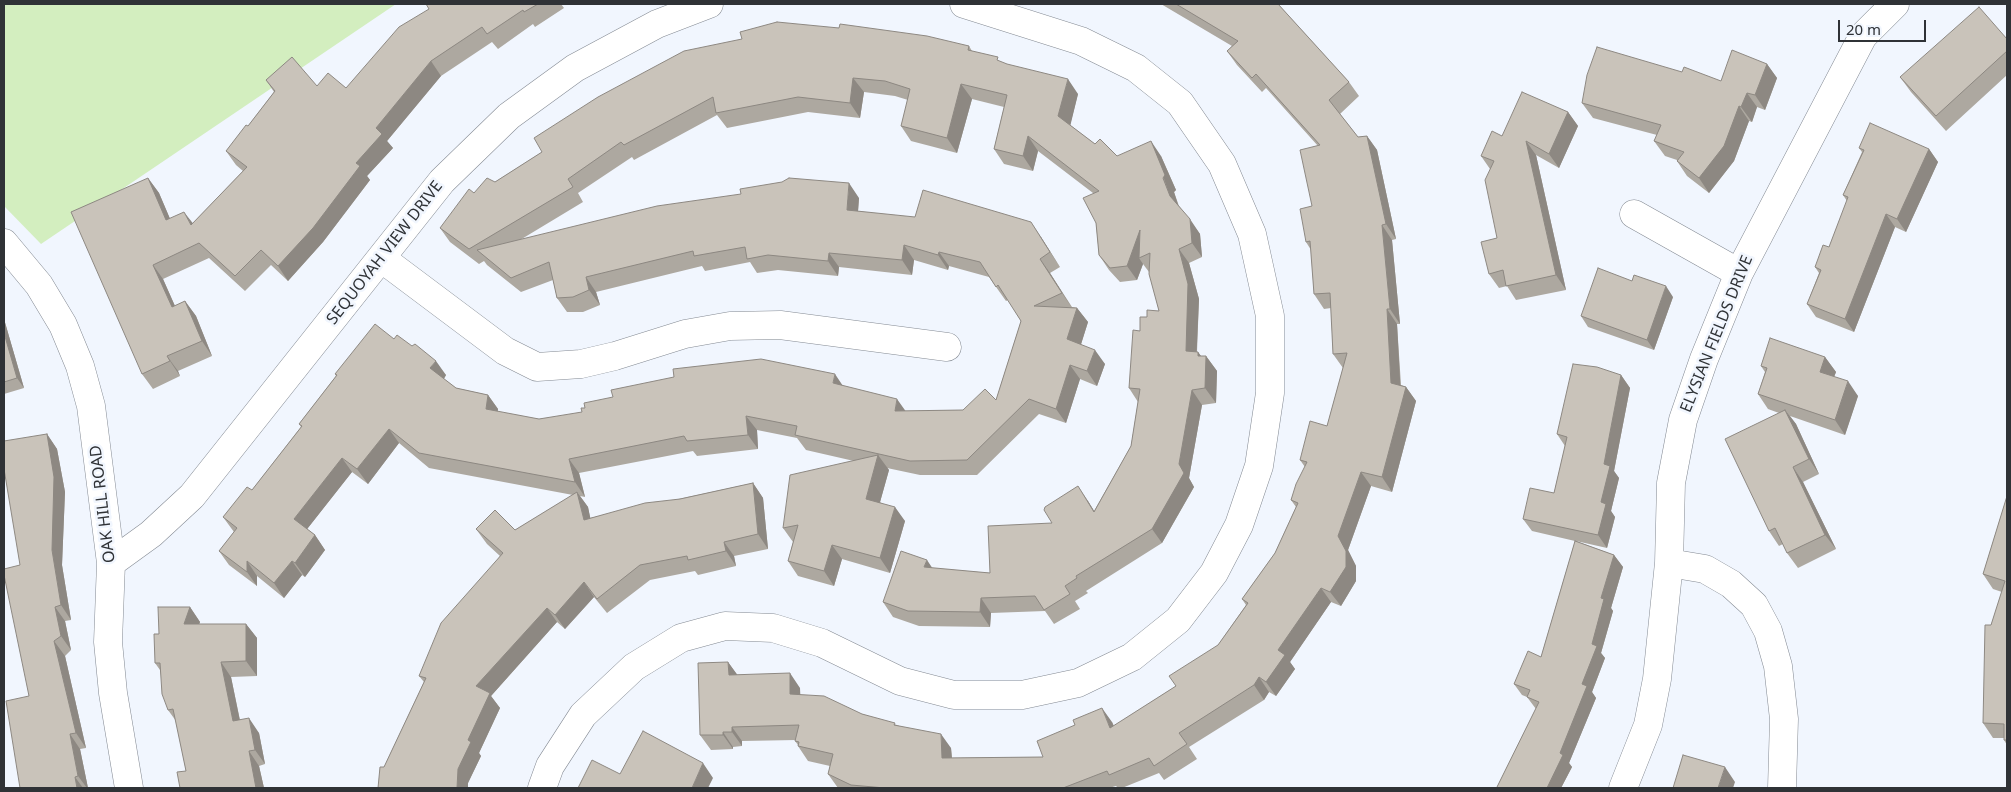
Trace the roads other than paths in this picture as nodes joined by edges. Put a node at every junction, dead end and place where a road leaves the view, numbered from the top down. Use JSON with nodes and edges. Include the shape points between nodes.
{"nodes":[{"id":1,"x":709,"y":4,"type":"edge"},
{"id":2,"x":964,"y":4,"type":"edge"},
{"id":3,"x":1895,"y":4,"type":"edge"},
{"id":4,"x":1634,"y":214,"type":"dead end"},
{"id":5,"x":4,"y":243,"type":"edge"},
{"id":6,"x":381,"y":258,"type":"junction"},
{"id":7,"x":1740,"y":272,"type":"junction"},
{"id":8,"x":947,"y":347,"type":"dead end"},
{"id":9,"x":111,"y":563,"type":"junction"},
{"id":10,"x":1669,"y":563,"type":"junction"},
{"id":11,"x":129,"y":788,"type":"edge"},
{"id":12,"x":542,"y":788,"type":"edge"},
{"id":13,"x":1623,"y":788,"type":"edge"},
{"id":14,"x":1782,"y":788,"type":"edge"}],
"edges":[{"from":1,"to":6,"type":"street","name":"SEQUOYAH VIEW DRIVE","via":[[657,24],[575,68],[509,116],[442,181]]},
{"from":2,"to":12,"type":"street","via":[[1081,41],[1136,68],[1180,103],[1222,164],[1252,234],[1268,307],[1270,393],[1259,466],[1239,525],[1214,573],[1178,620],[1132,657],[1078,682],[1022,695],[954,695],[900,681],[822,643],[774,628],[725,626],[680,638],[634,667],[584,714],[550,766]]},
{"from":3,"to":7,"type":"street","name":"ELYSIAN FIELDS DRIVE","via":[[1863,36]]},
{"from":4,"to":7,"type":"street"},
{"from":5,"to":9,"type":"street","name":"OAK HILL ROAD","via":[[49,301],[80,366],[91,406]]},
{"from":6,"to":8,"type":"street","via":[[505,352],[537,367],[582,364],[685,334],[730,326],[780,325]]},
{"from":6,"to":9,"type":"street","name":"SEQUOYAH VIEW DRIVE","via":[[192,496],[151,534]]},
{"from":7,"to":10,"type":"street","name":"ELYSIAN FIELDS DRIVE","via":[[1683,420],[1671,483]]},
{"from":9,"to":11,"type":"street","name":"OAK HILL ROAD","via":[[108,642],[112,693]]},
{"from":10,"to":13,"type":"street","name":"ELYSIAN FIELDS DRIVE","via":[[1657,679],[1648,725]]},
{"from":10,"to":14,"type":"street","via":[[1705,569],[1731,584],[1754,605],[1768,631],[1778,666],[1784,719]]}]}
